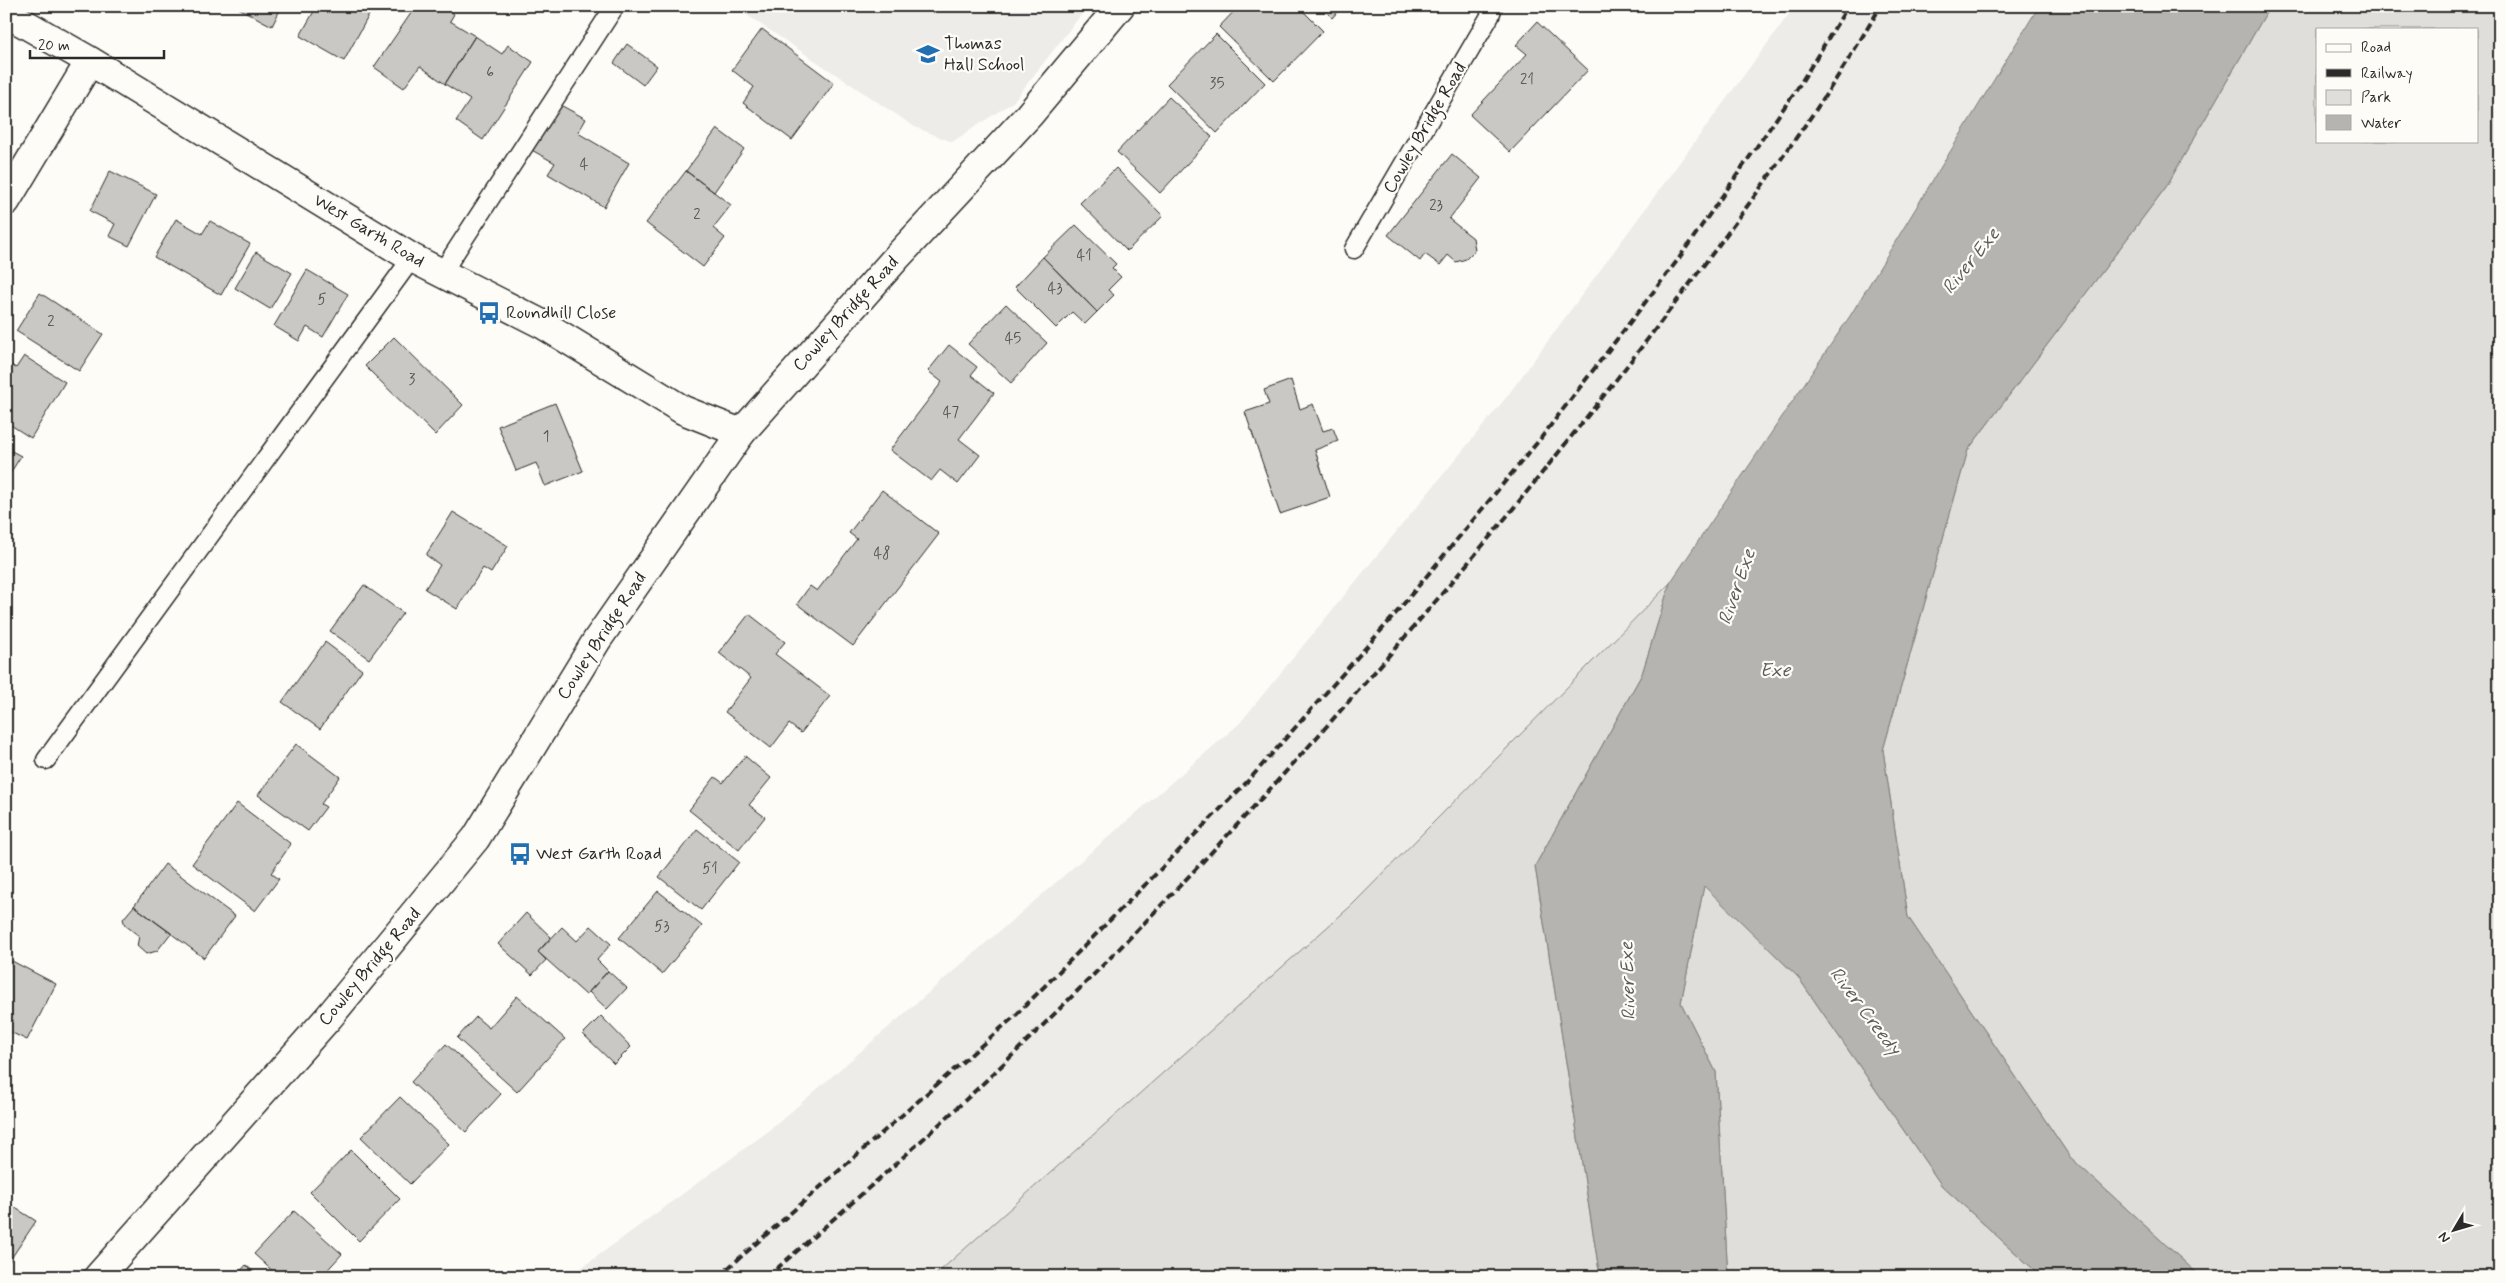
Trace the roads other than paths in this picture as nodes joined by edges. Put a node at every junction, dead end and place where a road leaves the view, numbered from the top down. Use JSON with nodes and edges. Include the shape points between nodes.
{"nodes":[{"id":1,"x":615,"y":6,"type":"edge"},
{"id":2,"x":1120,"y":6,"type":"edge"},
{"id":3,"x":1493,"y":6,"type":"edge"},
{"id":4,"x":6,"y":13,"type":"edge"},
{"id":5,"x":90,"y":61,"type":"junction"},
{"id":6,"x":6,"y":201,"type":"edge"},
{"id":7,"x":1354,"y":250,"type":"dead end"},
{"id":8,"x":412,"y":258,"type":"junction"},
{"id":9,"x":441,"y":274,"type":"junction"},
{"id":10,"x":742,"y":433,"type":"junction"},
{"id":11,"x":46,"y":760,"type":"dead end"},
{"id":12,"x":98,"y":1277,"type":"edge"}],
"edges":[{"from":1,"to":9,"type":"lane"},
{"from":2,"to":10,"type":"main road","name":"Cowley Bridge Road","via":[[1029,115],[897,257]]},
{"from":3,"to":7,"type":"lane","name":"Cowley Bridge Road"},
{"from":4,"to":5,"type":"main road","name":"West Garth Road"},
{"from":5,"to":6,"type":"main road"},
{"from":5,"to":8,"type":"main road","name":"West Garth Road"},
{"from":8,"to":9,"type":"main road","name":"West Garth Road"},
{"from":8,"to":11,"type":"lane"},
{"from":9,"to":10,"type":"main road","name":"West Garth Road","via":[[544,325],[683,410]]},
{"from":10,"to":12,"type":"main road","name":"Cowley Bridge Road","via":[[597,640],[476,838],[329,1017]]}]}
